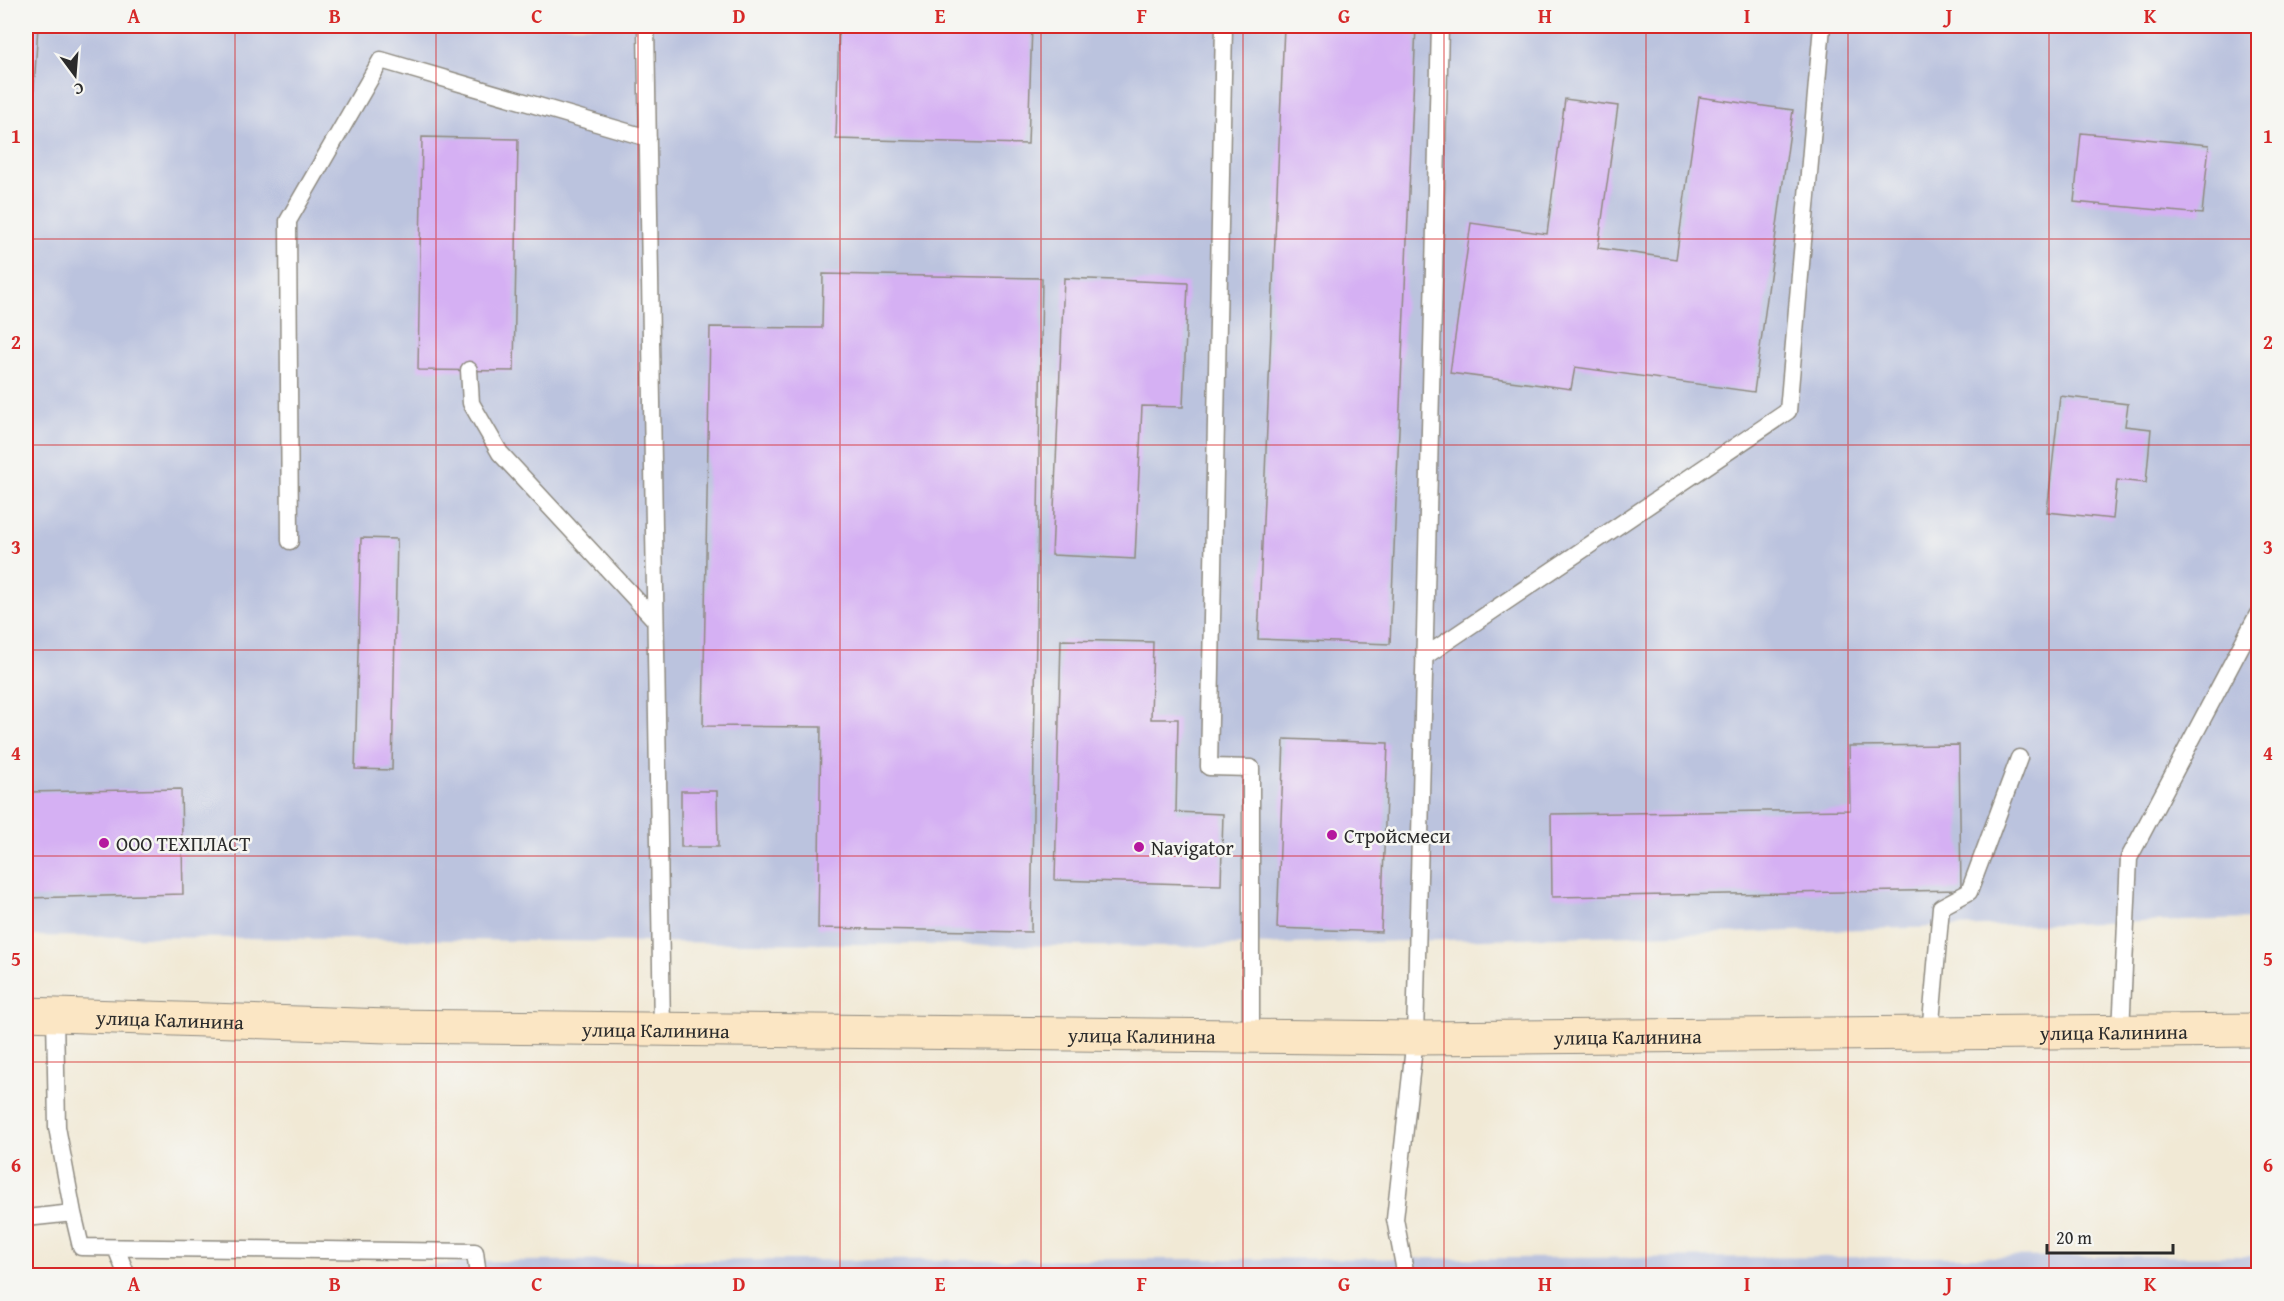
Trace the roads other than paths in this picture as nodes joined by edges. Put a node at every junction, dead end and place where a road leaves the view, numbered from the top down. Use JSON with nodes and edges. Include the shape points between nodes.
{"nodes":[{"id":1,"x":646,"y":26,"type":"edge"},
{"id":2,"x":1224,"y":26,"type":"edge"},
{"id":3,"x":1440,"y":26,"type":"edge"},
{"id":4,"x":1822,"y":26,"type":"edge"},
{"id":5,"x":648,"y":138,"type":"junction"},
{"id":6,"x":470,"y":370,"type":"dead end"},
{"id":7,"x":291,"y":541,"type":"dead end"},
{"id":8,"x":2259,"y":614,"type":"edge"},
{"id":9,"x":655,"y":620,"type":"junction"},
{"id":10,"x":1424,"y":657,"type":"junction"},
{"id":11,"x":2019,"y":758,"type":"dead end"},
{"id":12,"x":40,"y":1014,"type":"edge"},
{"id":13,"x":662,"y":1029,"type":"junction"},
{"id":14,"x":2259,"y":1030,"type":"edge"},
{"id":15,"x":2121,"y":1032,"type":"junction"},
{"id":16,"x":1930,"y":1034,"type":"junction"},
{"id":17,"x":1251,"y":1036,"type":"junction"},
{"id":18,"x":1415,"y":1038,"type":"junction"},
{"id":19,"x":73,"y":1213,"type":"junction"},
{"id":20,"x":26,"y":1218,"type":"edge"},
{"id":21,"x":116,"y":1248,"type":"junction"},
{"id":22,"x":128,"y":1275,"type":"edge"},
{"id":23,"x":478,"y":1275,"type":"edge"},
{"id":24,"x":1406,"y":1275,"type":"edge"}],
"edges":[{"from":1,"to":5,"type":"lane"},
{"from":2,"to":17,"type":"lane","via":[[1209,767],[1251,768]]},
{"from":3,"to":10,"type":"lane"},
{"from":4,"to":10,"type":"lane","via":[[1788,411]]},
{"from":5,"to":7,"type":"lane","via":[[381,60],[288,221]]},
{"from":5,"to":9,"type":"lane"},
{"from":6,"to":9,"type":"lane","via":[[471,403],[500,453]]},
{"from":8,"to":15,"type":"lane","via":[[2129,858]]},
{"from":9,"to":13,"type":"lane"},
{"from":10,"to":18,"type":"lane"},
{"from":11,"to":16,"type":"lane","via":[[1969,892],[1941,906]]},
{"from":12,"to":13,"type":"street","name":"улица Калинина","via":[[387,1026]]},
{"from":12,"to":19,"type":"lane"},
{"from":13,"to":17,"type":"street","name":"улица Калинина"},
{"from":14,"to":15,"type":"street","name":"улица Калинина"},
{"from":15,"to":16,"type":"street","name":"улица Калинина"},
{"from":16,"to":18,"type":"street","name":"улица Калинина"},
{"from":17,"to":18,"type":"street","name":"улица Калинина"},
{"from":18,"to":24,"type":"lane","via":[[1395,1219]]},
{"from":19,"to":20,"type":"lane"},
{"from":19,"to":21,"type":"lane","via":[[81,1247]]},
{"from":21,"to":22,"type":"lane"},
{"from":21,"to":23,"type":"lane","via":[[475,1252]]}]}
